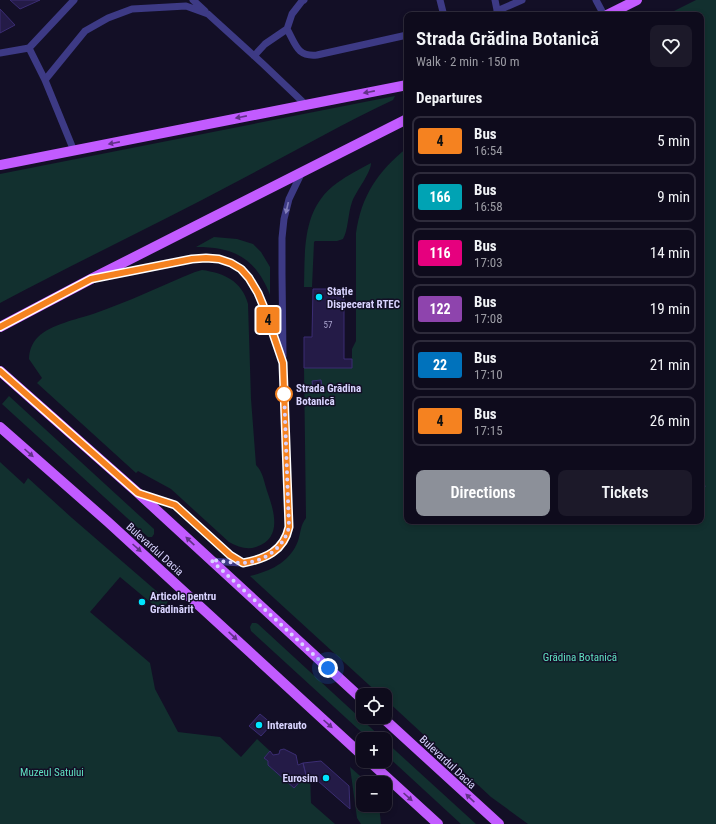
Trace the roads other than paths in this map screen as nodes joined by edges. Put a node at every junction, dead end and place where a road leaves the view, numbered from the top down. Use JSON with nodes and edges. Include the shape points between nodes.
{"nodes":[{"id":1,"x":74,"y":0,"type":"edge"},
{"id":2,"x":192,"y":0,"type":"edge"},
{"id":3,"x":304,"y":0,"type":"edge"},
{"id":4,"x":440,"y":0,"type":"edge"},
{"id":5,"x":495,"y":0,"type":"edge"},
{"id":6,"x":522,"y":0,"type":"edge"},
{"id":7,"x":596,"y":0,"type":"edge"},
{"id":8,"x":637,"y":0,"type":"edge"},
{"id":9,"x":443,"y":12,"type":"edge"},
{"id":10,"x":498,"y":12,"type":"edge"},
{"id":11,"x":500,"y":12,"type":"edge"},
{"id":12,"x":604,"y":12,"type":"edge"},
{"id":13,"x":612,"y":12,"type":"edge"},
{"id":14,"x":208,"y":14,"type":"junction"},
{"id":15,"x":287,"y":29,"type":"junction"},
{"id":16,"x":404,"y":36,"type":"edge"},
{"id":17,"x":29,"y":48,"type":"junction"},
{"id":18,"x":0,"y":53,"type":"edge"},
{"id":19,"x":254,"y":56,"type":"junction"},
{"id":20,"x":45,"y":80,"type":"junction"},
{"id":21,"x":404,"y":86,"type":"edge"},
{"id":22,"x":305,"y":104,"type":"junction"},
{"id":23,"x":404,"y":121,"type":"edge"},
{"id":24,"x":74,"y":151,"type":"junction"},
{"id":25,"x":0,"y":165,"type":"edge"},
{"id":26,"x":302,"y":172,"type":"junction"},
{"id":27,"x":91,"y":279,"type":"junction"},
{"id":28,"x":0,"y":327,"type":"edge"},
{"id":29,"x":283,"y":363,"type":"junction"},
{"id":30,"x":0,"y":371,"type":"edge"},
{"id":31,"x":0,"y":427,"type":"edge"},
{"id":32,"x":138,"y":493,"type":"junction"},
{"id":33,"x":211,"y":560,"type":"junction"},
{"id":34,"x":243,"y":563,"type":"junction"},
{"id":35,"x":356,"y":694,"type":"edge"},
{"id":36,"x":390,"y":724,"type":"edge"},
{"id":37,"x":356,"y":750,"type":"edge"},
{"id":38,"x":377,"y":768,"type":"edge"},
{"id":39,"x":438,"y":824,"type":"edge"},
{"id":40,"x":498,"y":824,"type":"edge"}],
"edges":[{"from":1,"to":17,"type":"lane"},
{"from":2,"to":14,"type":"lane"},
{"from":3,"to":15,"type":"lane","via":[[292,14]]},
{"from":4,"to":9,"type":"lane"},
{"from":5,"to":10,"type":"lane"},
{"from":6,"to":11,"type":"lane"},
{"from":7,"to":12,"type":"lane"},
{"from":8,"to":13,"type":"main road"},
{"from":14,"to":19,"type":"lane"},
{"from":14,"to":20,"type":"lane","via":[[186,6],[168,6],[132,9],[108,18],[85,31]]},
{"from":15,"to":16,"type":"lane","via":[[300,52],[308,56]]},
{"from":15,"to":19,"type":"lane","via":[[265,44]]},
{"from":17,"to":18,"type":"lane"},
{"from":17,"to":20,"type":"lane"},
{"from":19,"to":22,"type":"lane"},
{"from":20,"to":24,"type":"lane"},
{"from":21,"to":22,"type":"main road","one_way":true},
{"from":22,"to":24,"type":"main road","one_way":true},
{"from":23,"to":26,"type":"main road"},
{"from":24,"to":25,"type":"main road"},
{"from":26,"to":27,"type":"main road"},
{"from":26,"to":29,"type":"lane","one_way":true,"via":[[289,199],[284,219]]},
{"from":27,"to":28,"type":"main road"},
{"from":27,"to":29,"type":"lane","via":[[192,259],[219,259],[231,263],[241,269],[258,293]]},
{"from":29,"to":34,"type":"lane","via":[[289,527],[281,546],[259,560]]},
{"from":30,"to":32,"type":"main road"},
{"from":31,"to":37,"type":"main road","name":"Bulevardul Dacia","one_way":true},
{"from":33,"to":32,"type":"main road","one_way":true},
{"from":32,"to":34,"type":"lane","via":[[175,505],[230,555]]},
{"from":33,"to":34,"type":"lane"},
{"from":33,"to":35,"type":"main road"},
{"from":40,"to":36,"type":"main road","name":"Bulevardul Dacia","one_way":true},
{"from":38,"to":39,"type":"main road","one_way":true}]}
